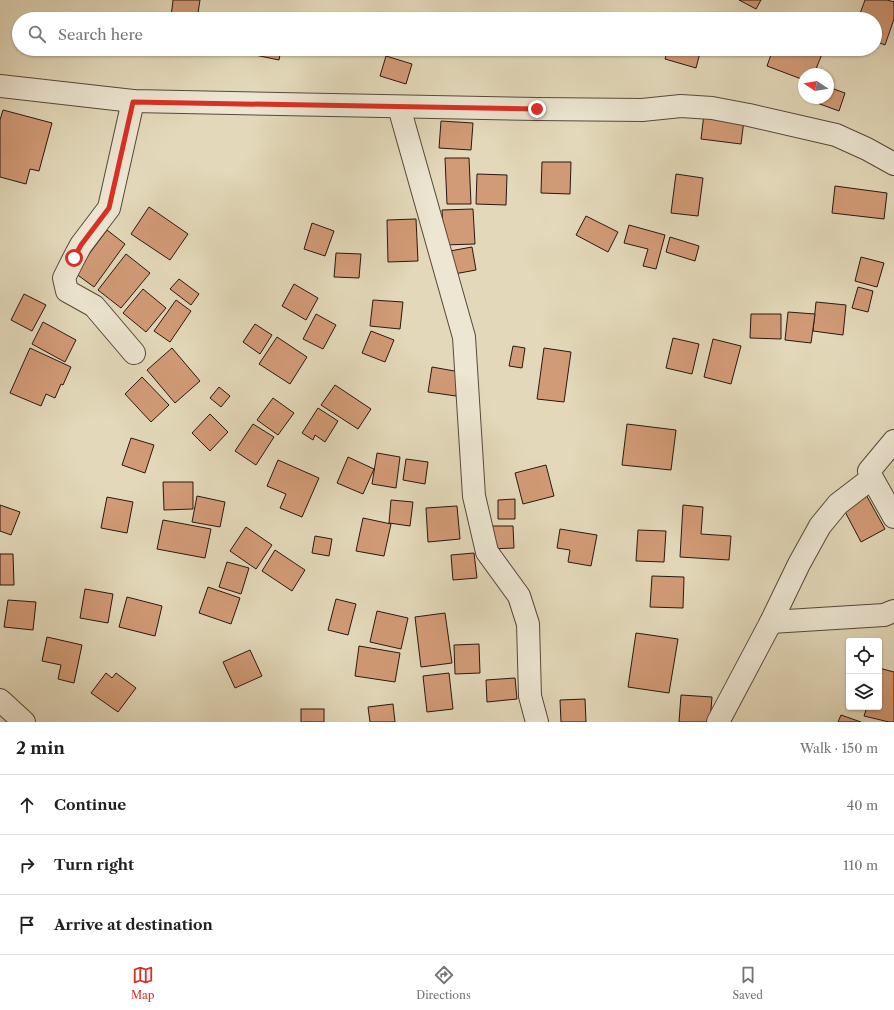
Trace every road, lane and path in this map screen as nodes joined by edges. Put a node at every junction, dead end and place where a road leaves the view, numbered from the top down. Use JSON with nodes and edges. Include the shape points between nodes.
{"nodes":[{"id":1,"x":0,"y":86,"type":"edge"},
{"id":2,"x":133,"y":102,"type":"junction"},
{"id":3,"x":399,"y":107,"type":"junction"},
{"id":4,"x":894,"y":164,"type":"edge"},
{"id":5,"x":134,"y":353,"type":"dead end"},
{"id":6,"x":894,"y":441,"type":"edge"},
{"id":7,"x":872,"y":478,"type":"junction"},
{"id":8,"x":894,"y":517,"type":"edge"},
{"id":9,"x":894,"y":611,"type":"edge"},
{"id":10,"x":771,"y":622,"type":"junction"},
{"id":11,"x":0,"y":700,"type":"edge"},
{"id":12,"x":24,"y":722,"type":"edge"},
{"id":13,"x":537,"y":722,"type":"edge"},
{"id":14,"x":718,"y":722,"type":"edge"}],
"edges":[{"from":1,"to":2,"type":"street"},
{"from":2,"to":3,"type":"street"},
{"from":2,"to":5,"type":"street","via":[[109,208],[81,245],[64,278],[67,291],[94,306]]},
{"from":3,"to":4,"type":"street","via":[[634,110],[681,106],[712,108],[836,135]]},
{"from":3,"to":13,"type":"street","via":[[464,337],[474,496],[487,552],[519,596],[528,624],[530,696]]},
{"from":6,"to":7,"type":"street","via":[[870,471]]},
{"from":7,"to":8,"type":"street"},
{"from":7,"to":10,"type":"street","via":[[838,504],[820,526]]},
{"from":9,"to":10,"type":"street","via":[[884,615]]},
{"from":10,"to":14,"type":"street"},
{"from":11,"to":12,"type":"street"}]}
